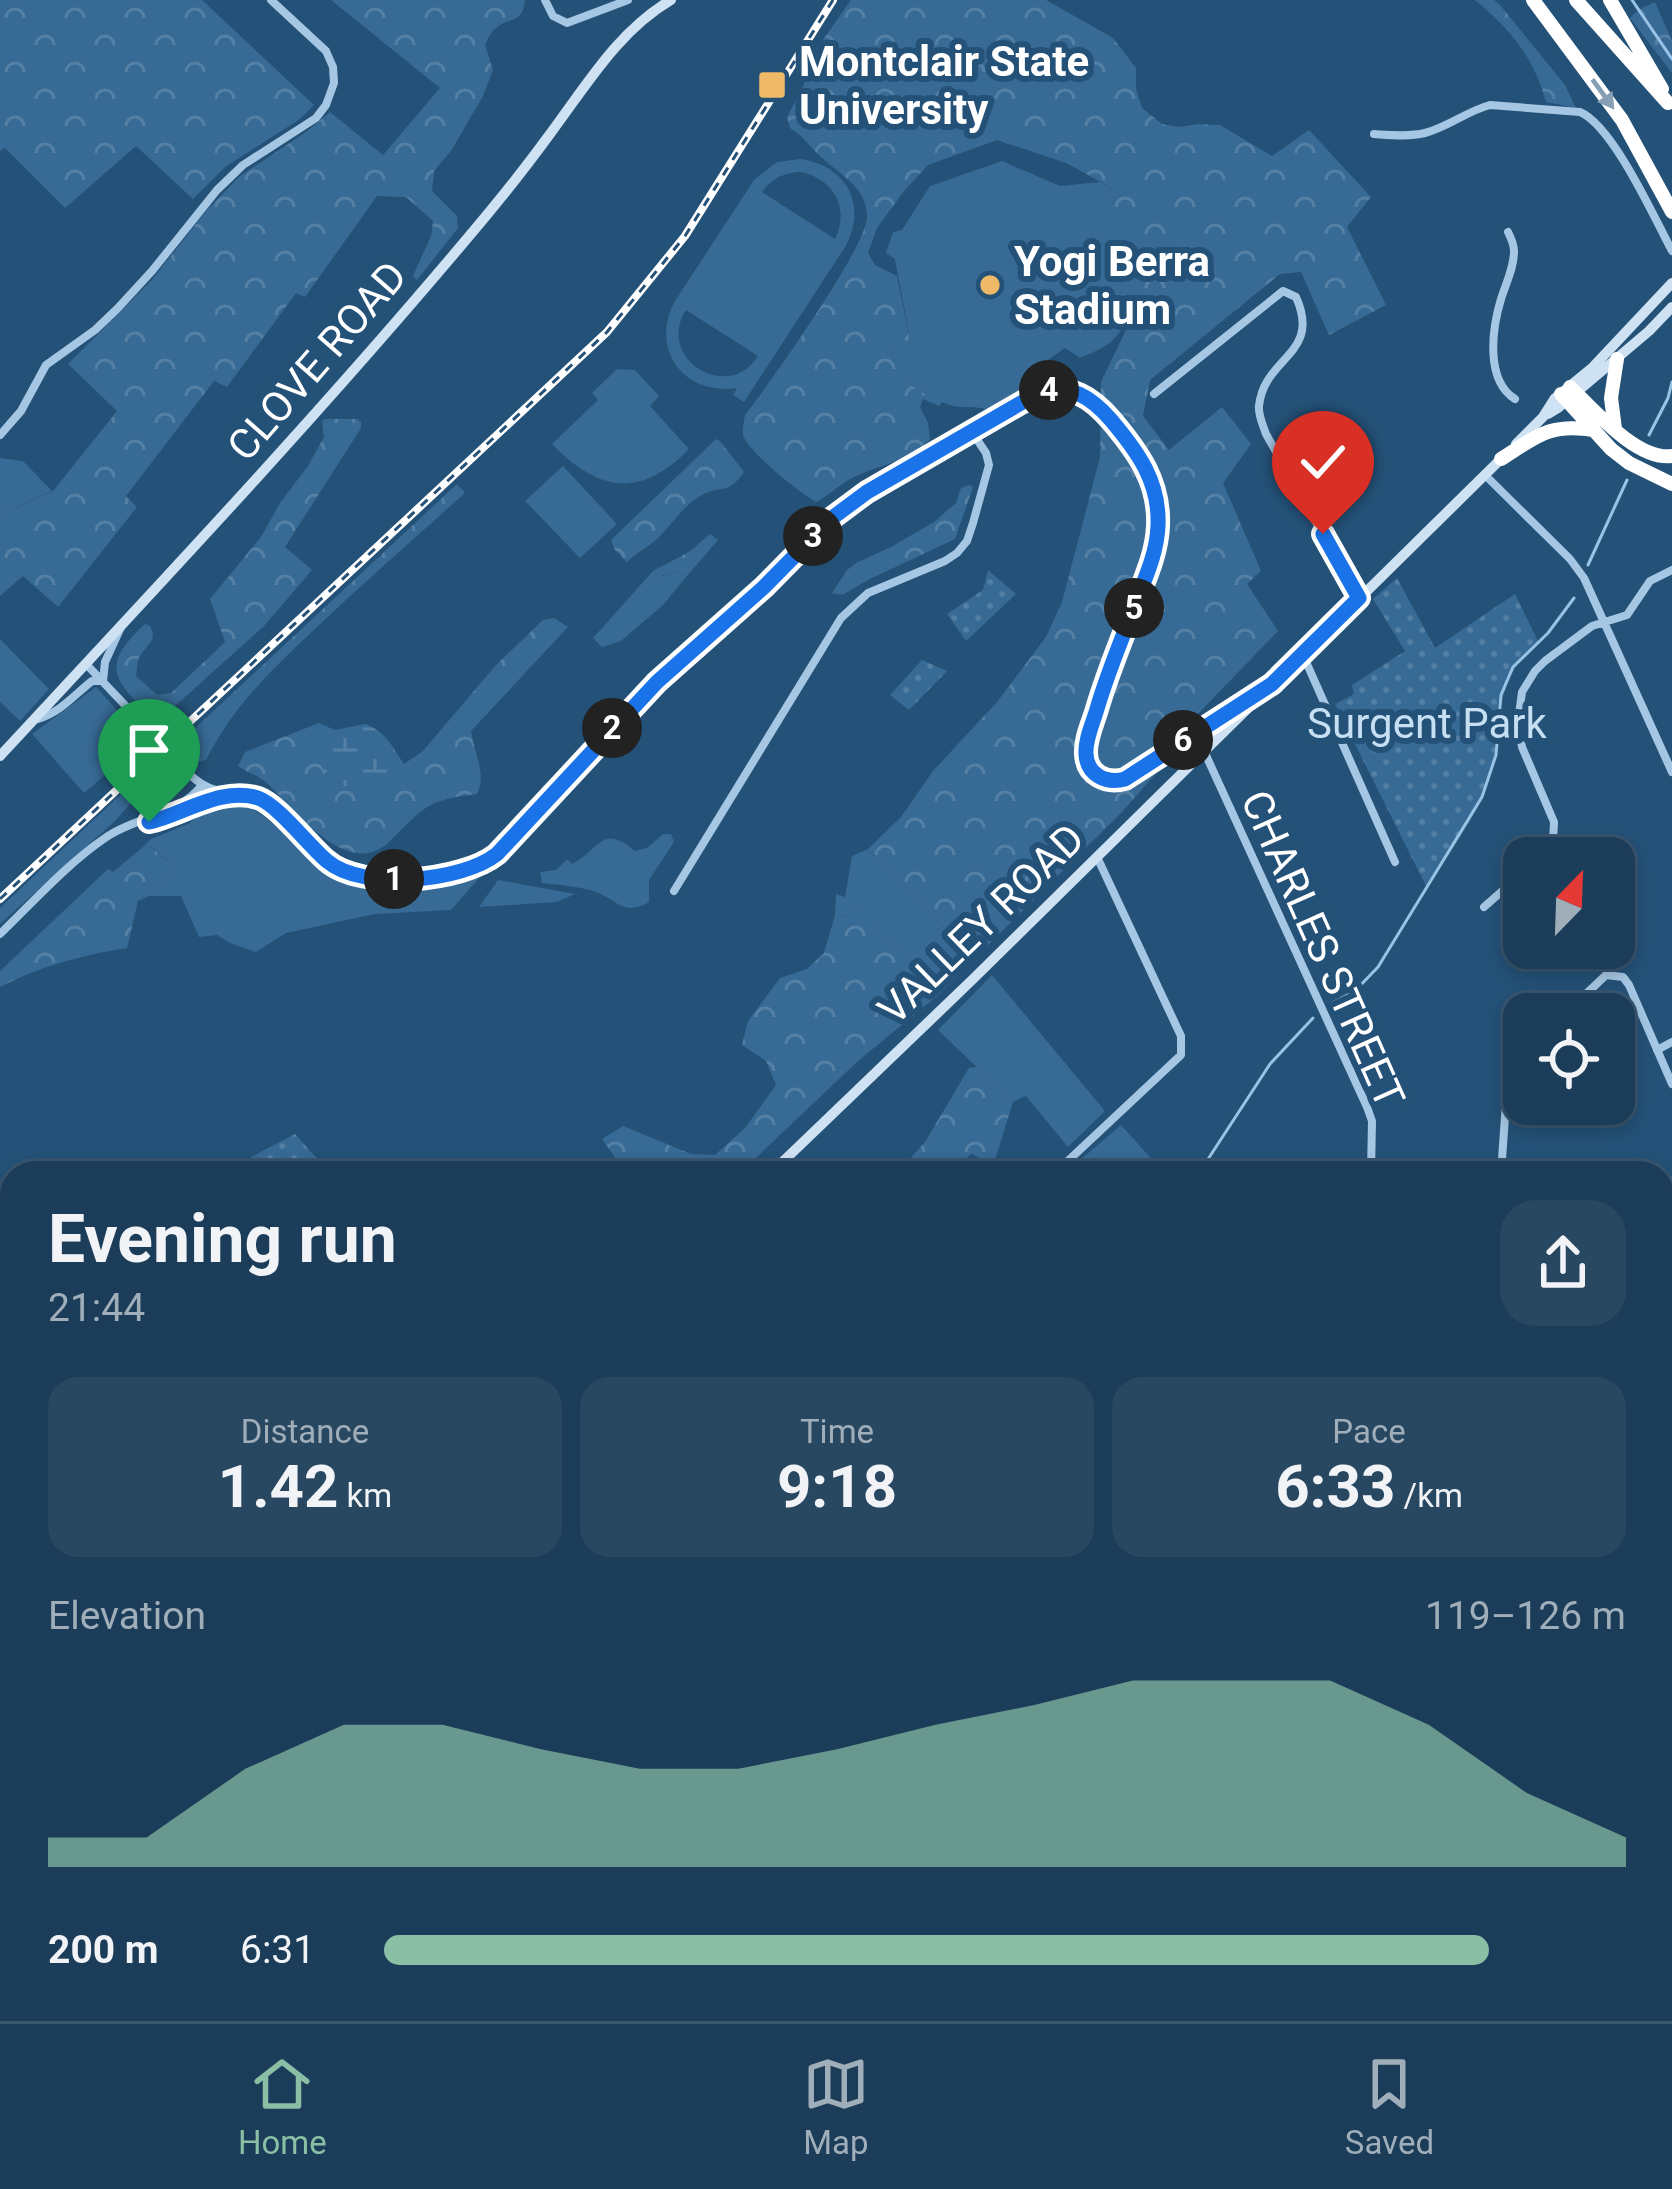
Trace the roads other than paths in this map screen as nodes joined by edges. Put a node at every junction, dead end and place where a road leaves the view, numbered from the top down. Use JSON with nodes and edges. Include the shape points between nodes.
{"nodes":[{"id":1,"x":272,"y":0,"type":"edge"},
{"id":2,"x":544,"y":0,"type":"edge"},
{"id":3,"x":628,"y":0,"type":"edge"},
{"id":4,"x":671,"y":0,"type":"edge"},
{"id":5,"x":1533,"y":0,"type":"edge"},
{"id":6,"x":1576,"y":0,"type":"edge"},
{"id":7,"x":1610,"y":0,"type":"edge"},
{"id":8,"x":1670,"y":107,"type":"edge"},
{"id":9,"x":1374,"y":134,"type":"dead end"},
{"id":10,"x":1672,"y":212,"type":"edge"},
{"id":11,"x":1508,"y":232,"type":"dead end"},
{"id":12,"x":1672,"y":250,"type":"edge"},
{"id":13,"x":1672,"y":283,"type":"edge"},
{"id":14,"x":1672,"y":307,"type":"edge"},
{"id":15,"x":1617,"y":358,"type":"junction"},
{"id":16,"x":1568,"y":393,"type":"junction"},
{"id":17,"x":1154,"y":394,"type":"dead end"},
{"id":18,"x":1515,"y":399,"type":"dead end"},
{"id":19,"x":1615,"y":429,"type":"junction"},
{"id":20,"x":1594,"y":430,"type":"junction"},
{"id":21,"x":972,"y":432,"type":"junction"},
{"id":22,"x":0,"y":435,"type":"edge"},
{"id":23,"x":1672,"y":456,"type":"edge"},
{"id":24,"x":1501,"y":459,"type":"junction"},
{"id":25,"x":1485,"y":475,"type":"junction"},
{"id":26,"x":1672,"y":484,"type":"edge"},
{"id":27,"x":1672,"y":571,"type":"edge"},
{"id":28,"x":1359,"y":598,"type":"junction"},
{"id":29,"x":1604,"y":622,"type":"junction"},
{"id":30,"x":122,"y":626,"type":"junction"},
{"id":31,"x":1303,"y":653,"type":"junction"},
{"id":32,"x":86,"y":664,"type":"junction"},
{"id":33,"x":103,"y":681,"type":"junction"},
{"id":34,"x":1272,"y":684,"type":"junction"},
{"id":35,"x":34,"y":720,"type":"junction"},
{"id":36,"x":1204,"y":752,"type":"junction"},
{"id":37,"x":0,"y":756,"type":"edge"},
{"id":38,"x":1670,"y":765,"type":"edge"},
{"id":39,"x":202,"y":784,"type":"junction"},
{"id":40,"x":254,"y":797,"type":"junction"},
{"id":41,"x":138,"y":821,"type":"junction"},
{"id":42,"x":1554,"y":837,"type":"edge"},
{"id":43,"x":1097,"y":857,"type":"junction"},
{"id":44,"x":1395,"y":862,"type":"dead end"},
{"id":45,"x":674,"y":891,"type":"dead end"},
{"id":46,"x":1503,"y":891,"type":"edge"},
{"id":47,"x":1484,"y":908,"type":"dead end"},
{"id":48,"x":0,"y":934,"type":"edge"},
{"id":49,"x":1586,"y":993,"type":"edge"},
{"id":50,"x":1632,"y":993,"type":"edge"},
{"id":51,"x":1635,"y":999,"type":"edge"},
{"id":52,"x":1672,"y":1042,"type":"edge"},
{"id":53,"x":1657,"y":1049,"type":"junction"},
{"id":54,"x":1672,"y":1084,"type":"edge"},
{"id":55,"x":1504,"y":1125,"type":"edge"},
{"id":56,"x":784,"y":1161,"type":"edge"},
{"id":57,"x":1068,"y":1161,"type":"edge"},
{"id":58,"x":1371,"y":1161,"type":"edge"},
{"id":59,"x":1502,"y":1161,"type":"edge"}],
"edges":[{"from":1,"to":22,"type":"street","via":[[326,51],[334,74],[326,105],[217,190],[117,309],[46,365]]},
{"from":2,"to":3,"type":"street","via":[[553,16],[571,23]]},
{"from":4,"to":30,"type":"main road","name":"CLOVE ROAD","via":[[615,46],[465,241]]},
{"from":5,"to":10,"type":"highway","one_way":true,"via":[[1622,120]]},
{"from":6,"to":8,"type":"highway"},
{"from":7,"to":8,"type":"highway"},
{"from":9,"to":12,"type":"street","via":[[1418,135],[1490,105],[1580,112],[1607,138]]},
{"from":11,"to":18,"type":"street","via":[[1514,248],[1493,362]]},
{"from":13,"to":16,"type":"main road","name":"VALLEY ROAD"},
{"from":14,"to":15,"type":"main road","name":"VALLEY ROAD"},
{"from":15,"to":16,"type":"main road","name":"VALLEY ROAD"},
{"from":15,"to":19,"type":"highway"},
{"from":16,"to":19,"type":"highway"},
{"from":16,"to":20,"type":"highway"},
{"from":16,"to":24,"type":"main road","name":"VALLEY ROAD"},
{"from":17,"to":28,"type":"street","via":[[1283,291],[1296,297],[1306,318],[1301,338],[1265,383],[1258,410]]},
{"from":19,"to":23,"type":"highway","via":[[1635,446]]},
{"from":20,"to":24,"type":"highway","via":[[1543,431]]},
{"from":20,"to":26,"type":"highway","via":[[1629,463]]},
{"from":21,"to":34,"type":"street","via":[[1059,388],[1090,399],[1146,464],[1159,522],[1155,547],[1086,745],[1090,770],[1112,782],[1125,779]]},
{"from":21,"to":40,"type":"street","via":[[832,518],[478,866],[407,878],[354,876]]},
{"from":21,"to":45,"type":"street","via":[[988,465],[967,541],[944,561],[868,593],[841,618]]},
{"from":24,"to":25,"type":"main road","name":"VALLEY ROAD"},
{"from":25,"to":28,"type":"main road","name":"VALLEY ROAD"},
{"from":25,"to":29,"type":"street","via":[[1570,560]]},
{"from":27,"to":29,"type":"street","via":[[1650,581],[1627,615]]},
{"from":28,"to":31,"type":"main road","name":"VALLEY ROAD"},
{"from":29,"to":38,"type":"street"},
{"from":29,"to":42,"type":"street","via":[[1535,670],[1522,692],[1522,747],[1555,822]]},
{"from":30,"to":32,"type":"main road","name":"CLOVE ROAD"},
{"from":30,"to":33,"type":"street"},
{"from":31,"to":34,"type":"main road","name":"VALLEY ROAD"},
{"from":31,"to":44,"type":"street"},
{"from":32,"to":33,"type":"street"},
{"from":32,"to":35,"type":"main road","name":"CLOVE ROAD"},
{"from":33,"to":35,"type":"street"},
{"from":33,"to":39,"type":"street","bridge":true},
{"from":34,"to":36,"type":"main road","name":"VALLEY ROAD"},
{"from":35,"to":37,"type":"main road","name":"CLOVE ROAD"},
{"from":36,"to":43,"type":"main road","name":"VALLEY ROAD"},
{"from":36,"to":58,"type":"street","name":"CHARLES STREET","via":[[1367,1107]]},
{"from":39,"to":40,"type":"street"},
{"from":39,"to":41,"type":"street","via":[[188,801]]},
{"from":40,"to":41,"type":"street"},
{"from":41,"to":48,"type":"street","via":[[97,844]]},
{"from":43,"to":56,"type":"main road","name":"VALLEY ROAD"},
{"from":43,"to":57,"type":"street","via":[[1183,1042],[1180,1055]]},
{"from":46,"to":47,"type":"street"},
{"from":49,"to":50,"type":"street","via":[[1610,975],[1623,977]]},
{"from":51,"to":53,"type":"street"},
{"from":52,"to":53,"type":"street"},
{"from":53,"to":54,"type":"street"},
{"from":55,"to":59,"type":"street"}]}
